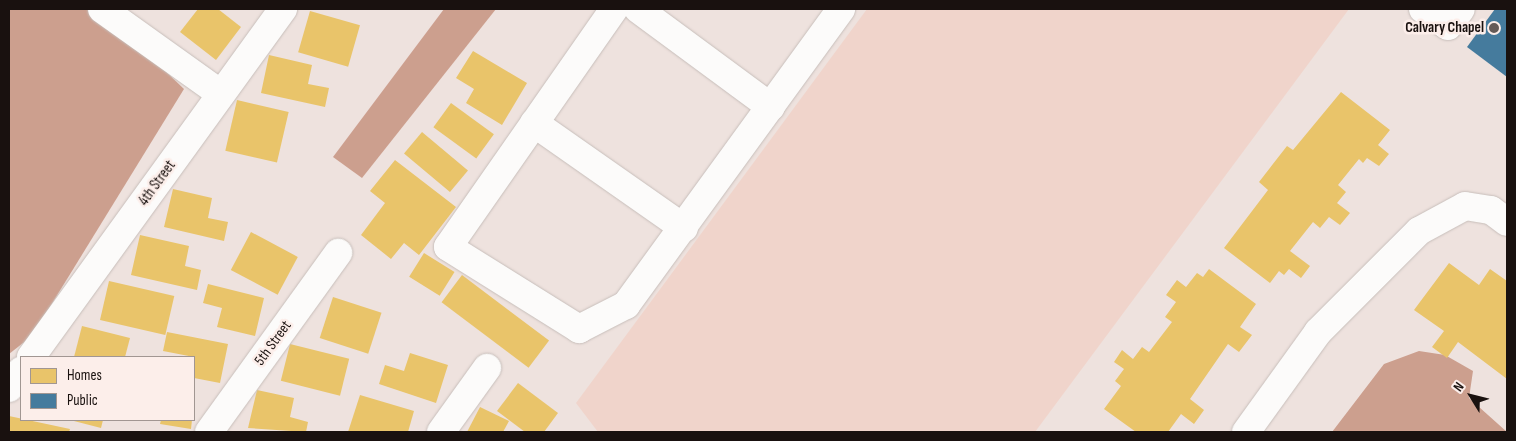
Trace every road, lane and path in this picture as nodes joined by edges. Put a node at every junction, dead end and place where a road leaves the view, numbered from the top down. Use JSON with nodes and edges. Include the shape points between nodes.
{"nodes":[{"id":1,"x":102,"y":9,"type":"edge"},
{"id":2,"x":283,"y":9,"type":"edge"},
{"id":3,"x":614,"y":9,"type":"edge"},
{"id":4,"x":638,"y":9,"type":"edge"},
{"id":5,"x":841,"y":9,"type":"edge"},
{"id":6,"x":1423,"y":9,"type":"edge"},
{"id":7,"x":1461,"y":9,"type":"edge"},
{"id":8,"x":221,"y":94,"type":"junction"},
{"id":9,"x":771,"y":107,"type":"junction"},
{"id":10,"x":534,"y":123,"type":"junction"},
{"id":11,"x":1507,"y":222,"type":"edge"},
{"id":12,"x":684,"y":228,"type":"junction"},
{"id":13,"x":338,"y":253,"type":"dead end"},
{"id":14,"x":32,"y":356,"type":"edge"},
{"id":15,"x":487,"y":368,"type":"dead end"},
{"id":16,"x":20,"y":372,"type":"edge"},
{"id":17,"x":9,"y":388,"type":"edge"},
{"id":18,"x":209,"y":432,"type":"edge"},
{"id":19,"x":440,"y":432,"type":"edge"},
{"id":20,"x":1246,"y":432,"type":"edge"}],
"edges":[{"from":1,"to":8,"type":"street"},
{"from":2,"to":8,"type":"street","name":"4th Street"},
{"from":3,"to":10,"type":"street"},
{"from":4,"to":9,"type":"street"},
{"from":5,"to":9,"type":"street"},
{"from":6,"to":7,"type":"street","via":[[1448,26]]},
{"from":8,"to":14,"type":"street","name":"4th Street"},
{"from":9,"to":12,"type":"street"},
{"from":10,"to":12,"type":"street"},
{"from":10,"to":12,"type":"street","via":[[448,247],[579,329],[626,306]]},
{"from":11,"to":20,"type":"street","via":[[1491,210],[1465,206],[1419,231],[1318,332]]},
{"from":13,"to":18,"type":"street","name":"5th Street"},
{"from":15,"to":19,"type":"street"},
{"from":16,"to":17,"type":"street"}]}
